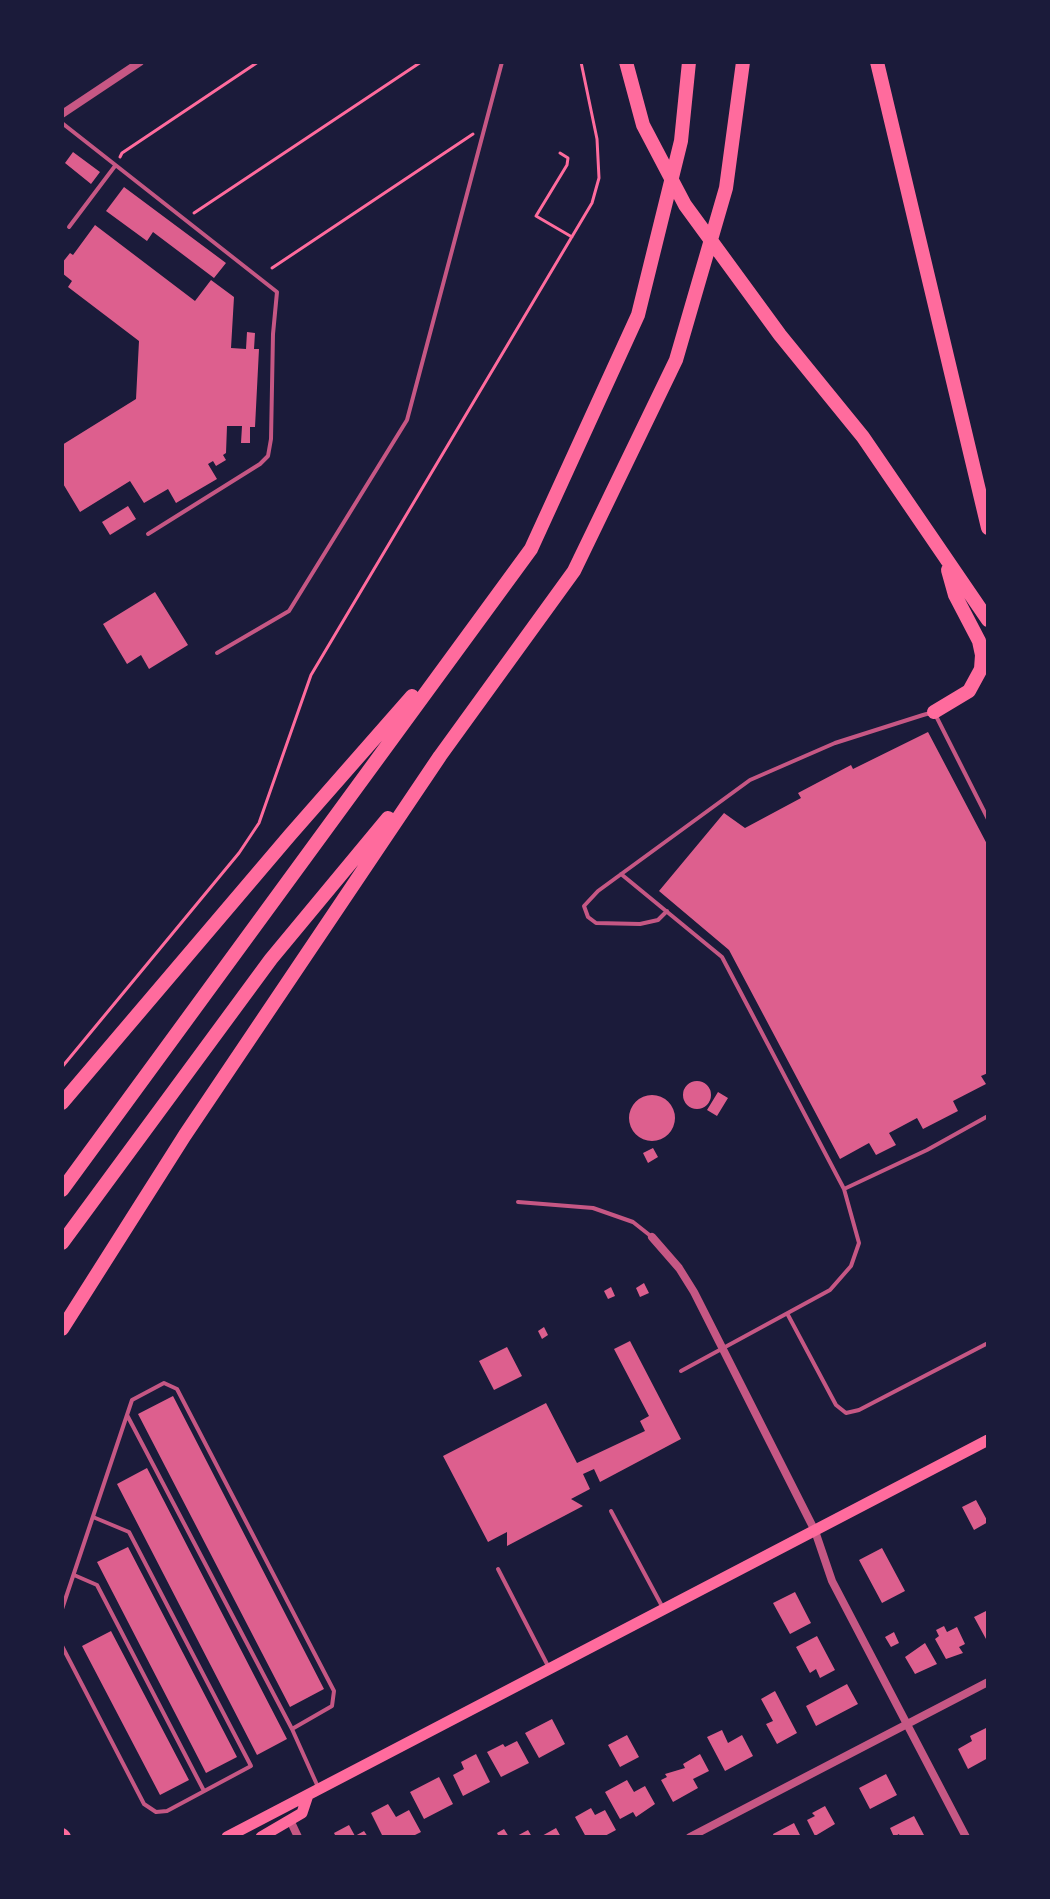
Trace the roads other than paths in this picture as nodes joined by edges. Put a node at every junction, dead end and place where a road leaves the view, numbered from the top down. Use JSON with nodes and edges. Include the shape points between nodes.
{"nodes":[{"id":1,"x":140,"y":62,"type":"edge"},
{"id":2,"x":502,"y":62,"type":"edge"},
{"id":3,"x":626,"y":62,"type":"edge"},
{"id":4,"x":689,"y":62,"type":"edge"},
{"id":5,"x":743,"y":62,"type":"edge"},
{"id":6,"x":877,"y":62,"type":"edge"},
{"id":7,"x":62,"y":114,"type":"edge"},
{"id":8,"x":62,"y":123,"type":"edge"},
{"id":9,"x":115,"y":166,"type":"junction"},
{"id":10,"x":69,"y":227,"type":"dead end"},
{"id":11,"x":988,"y":528,"type":"edge"},
{"id":12,"x":148,"y":534,"type":"dead end"},
{"id":13,"x":944,"y":559,"type":"junction"},
{"id":14,"x":988,"y":620,"type":"edge"},
{"id":15,"x":470,"y":630,"type":"junction"},
{"id":16,"x":217,"y":653,"type":"dead end"},
{"id":17,"x":934,"y":712,"type":"junction"},
{"id":18,"x":440,"y":756,"type":"junction"},
{"id":19,"x":988,"y":819,"type":"edge"},
{"id":20,"x":621,"y":874,"type":"junction"},
{"id":21,"x":667,"y":911,"type":"junction"},
{"id":22,"x":62,"y":1103,"type":"edge"},
{"id":23,"x":988,"y":1116,"type":"edge"},
{"id":24,"x":844,"y":1189,"type":"junction"},
{"id":25,"x":62,"y":1190,"type":"edge"},
{"id":26,"x":518,"y":1202,"type":"dead end"},
{"id":27,"x":652,"y":1237,"type":"joint"},
{"id":28,"x":62,"y":1243,"type":"edge"},
{"id":29,"x":788,"y":1315,"type":"junction"},
{"id":30,"x":62,"y":1327,"type":"edge"},
{"id":31,"x":988,"y":1343,"type":"edge"},
{"id":32,"x":722,"y":1349,"type":"junction"},
{"id":33,"x":681,"y":1371,"type":"dead end"},
{"id":34,"x":127,"y":1415,"type":"junction"},
{"id":35,"x":988,"y":1440,"type":"edge"},
{"id":36,"x":611,"y":1511,"type":"dead end"},
{"id":37,"x":93,"y":1517,"type":"junction"},
{"id":38,"x":815,"y":1531,"type":"junction"},
{"id":39,"x":498,"y":1569,"type":"dead end"},
{"id":40,"x":74,"y":1575,"type":"junction"},
{"id":41,"x":62,"y":1609,"type":"edge"},
{"id":42,"x":664,"y":1609,"type":"junction"},
{"id":43,"x":62,"y":1646,"type":"edge"},
{"id":44,"x":549,"y":1669,"type":"junction"},
{"id":45,"x":988,"y":1682,"type":"edge"},
{"id":46,"x":907,"y":1725,"type":"junction"},
{"id":47,"x":292,"y":1729,"type":"junction"},
{"id":48,"x":204,"y":1791,"type":"junction"},
{"id":49,"x":314,"y":1792,"type":"junction"},
{"id":50,"x":290,"y":1820,"type":"junction"},
{"id":51,"x":227,"y":1837,"type":"edge"},
{"id":52,"x":261,"y":1837,"type":"edge"},
{"id":53,"x":298,"y":1837,"type":"edge"},
{"id":54,"x":690,"y":1837,"type":"edge"},
{"id":55,"x":966,"y":1837,"type":"edge"}],
"edges":[{"from":1,"to":7,"type":"street"},
{"from":2,"to":16,"type":"lane","via":[[407,420],[289,611]]},
{"from":3,"to":13,"type":"highway","via":[[643,125],[685,205],[863,437]]},
{"from":4,"to":15,"type":"highway","via":[[681,141],[630,337],[531,549]]},
{"from":5,"to":18,"type":"highway","via":[[726,188],[676,360],[574,571]]},
{"from":6,"to":11,"type":"highway"},
{"from":8,"to":9,"type":"lane"},
{"from":9,"to":10,"type":"lane"},
{"from":9,"to":12,"type":"lane","via":[[277,292],[268,456]]},
{"from":13,"to":14,"type":"highway"},
{"from":13,"to":17,"type":"highway","via":[[982,655],[969,691]]},
{"from":15,"to":22,"type":"highway"},
{"from":15,"to":25,"type":"highway"},
{"from":17,"to":19,"type":"lane"},
{"from":17,"to":20,"type":"lane","via":[[757,775]]},
{"from":18,"to":28,"type":"highway","via":[[271,959]]},
{"from":18,"to":30,"type":"highway"},
{"from":20,"to":21,"type":"lane"},
{"from":20,"to":21,"type":"lane","via":[[586,902],[590,920],[640,924],[658,920]]},
{"from":21,"to":24,"type":"lane","via":[[722,957]]},
{"from":23,"to":24,"type":"lane"},
{"from":24,"to":29,"type":"lane","via":[[859,1243],[851,1266],[830,1290]]},
{"from":26,"to":27,"type":"lane","via":[[593,1208],[633,1222]]},
{"from":27,"to":32,"type":"street","via":[[679,1268]]},
{"from":29,"to":31,"type":"lane","via":[[836,1405],[846,1413]]},
{"from":29,"to":32,"type":"lane"},
{"from":32,"to":33,"type":"lane"},
{"from":32,"to":38,"type":"street"},
{"from":34,"to":37,"type":"lane"},
{"from":34,"to":47,"type":"lane"},
{"from":34,"to":47,"type":"lane","via":[[132,1400],[164,1383],[177,1389],[192,1416],[334,1691],[332,1706]]},
{"from":35,"to":38,"type":"main road"},
{"from":36,"to":42,"type":"lane"},
{"from":37,"to":40,"type":"lane"},
{"from":37,"to":48,"type":"lane","via":[[129,1532],[251,1766]]},
{"from":38,"to":42,"type":"main road"},
{"from":38,"to":46,"type":"street","via":[[832,1581]]},
{"from":39,"to":44,"type":"lane"},
{"from":40,"to":41,"type":"lane"},
{"from":40,"to":48,"type":"lane","via":[[97,1585]]},
{"from":42,"to":44,"type":"main road"},
{"from":43,"to":48,"type":"lane","via":[[144,1804],[156,1812],[167,1811]]},
{"from":44,"to":49,"type":"main road"},
{"from":45,"to":46,"type":"street"},
{"from":46,"to":54,"type":"street"},
{"from":46,"to":55,"type":"street"},
{"from":47,"to":49,"type":"lane"},
{"from":49,"to":50,"type":"main road","via":[[302,1813]]},
{"from":49,"to":51,"type":"main road"},
{"from":50,"to":52,"type":"main road"},
{"from":50,"to":53,"type":"street"}]}
